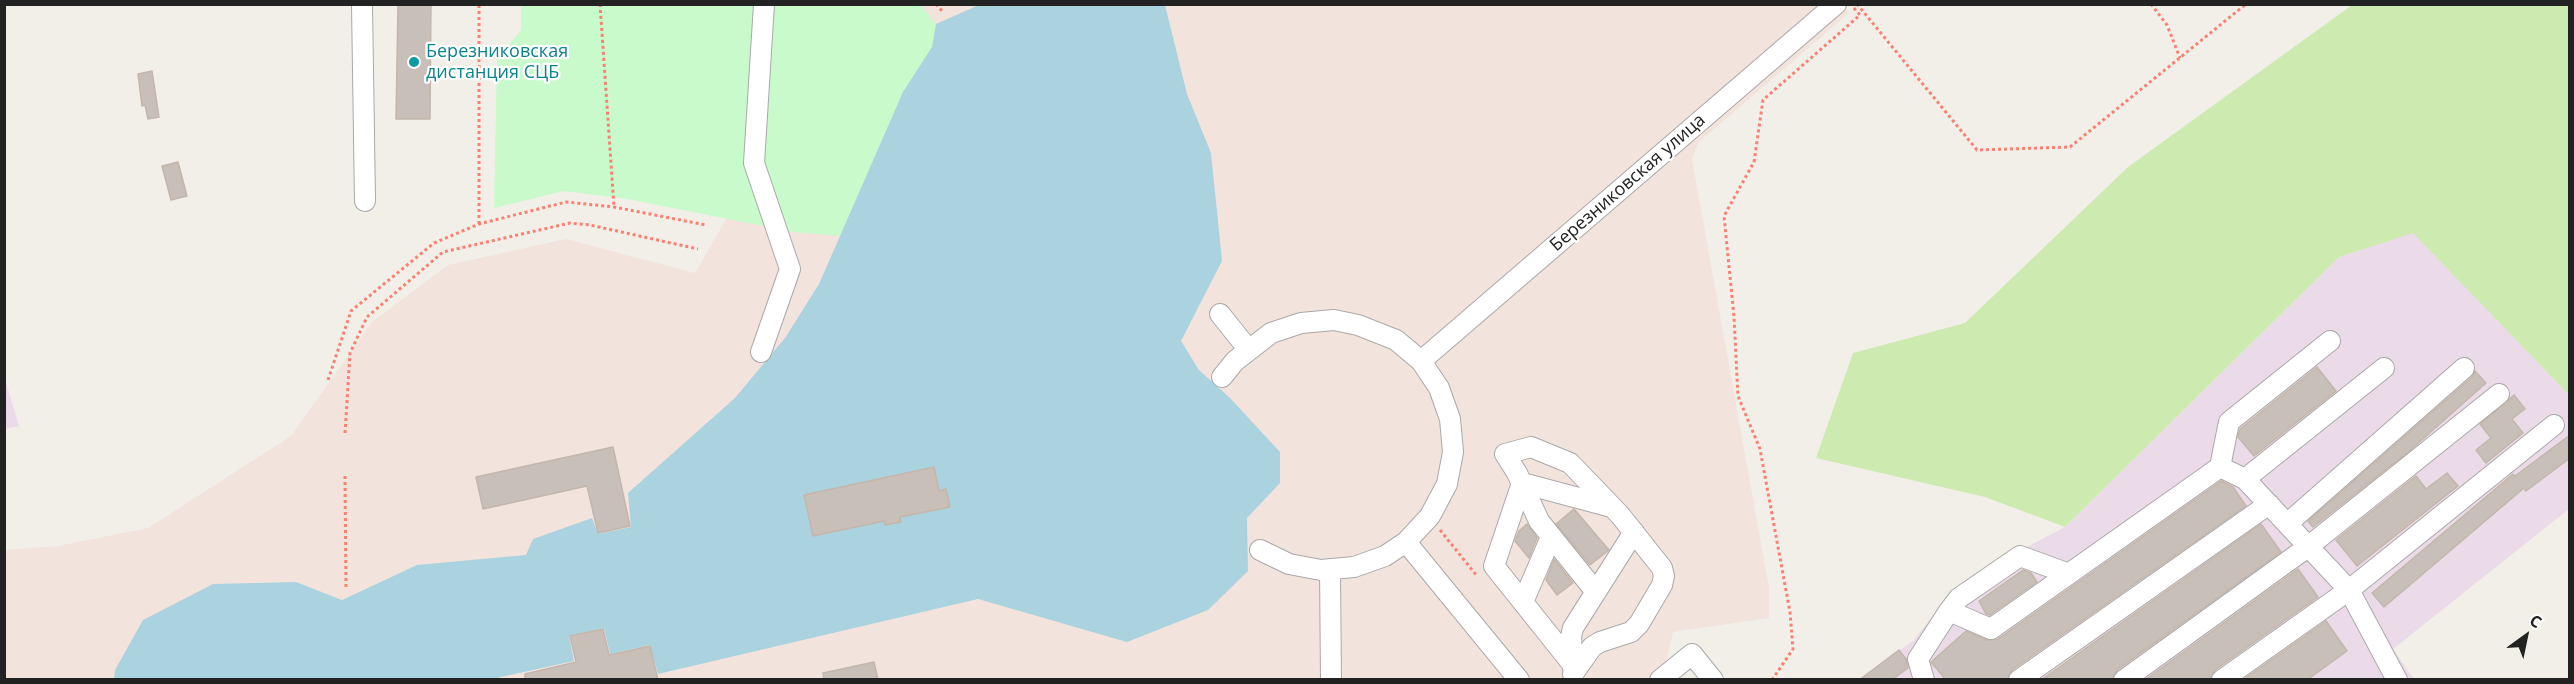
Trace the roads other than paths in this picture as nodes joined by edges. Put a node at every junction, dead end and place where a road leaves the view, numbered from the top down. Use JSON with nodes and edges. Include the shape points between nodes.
{"nodes":[{"id":1,"x":362,"y":4,"type":"edge"},
{"id":2,"x":764,"y":4,"type":"edge"},
{"id":3,"x":1836,"y":4,"type":"edge"},
{"id":4,"x":365,"y":201,"type":"dead end"},
{"id":5,"x":1220,"y":314,"type":"dead end"},
{"id":6,"x":2330,"y":341,"type":"dead end"},
{"id":7,"x":1248,"y":349,"type":"junction"},
{"id":8,"x":761,"y":352,"type":"dead end"},
{"id":9,"x":1421,"y":361,"type":"junction"},
{"id":10,"x":2384,"y":368,"type":"dead end"},
{"id":11,"x":2464,"y":368,"type":"dead end"},
{"id":12,"x":1222,"y":377,"type":"dead end"},
{"id":13,"x":2499,"y":394,"type":"dead end"},
{"id":14,"x":2554,"y":425,"type":"dead end"},
{"id":15,"x":2220,"y":467,"type":"junction"},
{"id":16,"x":2245,"y":480,"type":"junction"},
{"id":17,"x":1522,"y":483,"type":"junction"},
{"id":18,"x":2269,"y":504,"type":"junction"},
{"id":19,"x":1612,"y":507,"type":"junction"},
{"id":20,"x":2287,"y":524,"type":"junction"},
{"id":21,"x":1634,"y":532,"type":"junction"},
{"id":22,"x":1551,"y":537,"type":"junction"},
{"id":23,"x":1406,"y":542,"type":"junction"},
{"id":24,"x":2309,"y":546,"type":"junction"},
{"id":25,"x":1260,"y":550,"type":"dead end"},
{"id":26,"x":1330,"y":569,"type":"junction"},
{"id":27,"x":2069,"y":574,"type":"junction"},
{"id":28,"x":2349,"y":590,"type":"junction"},
{"id":29,"x":1596,"y":592,"type":"junction"},
{"id":30,"x":1523,"y":602,"type":"junction"},
{"id":31,"x":1949,"y":611,"type":"junction"},
{"id":32,"x":1572,"y":673,"type":"edge"},
{"id":33,"x":1922,"y":679,"type":"edge"},
{"id":34,"x":1331,"y":680,"type":"edge"},
{"id":35,"x":1519,"y":680,"type":"edge"},
{"id":36,"x":1660,"y":680,"type":"edge"},
{"id":37,"x":1713,"y":680,"type":"edge"},
{"id":38,"x":2019,"y":680,"type":"edge"},
{"id":39,"x":2124,"y":680,"type":"edge"},
{"id":40,"x":2222,"y":680,"type":"edge"},
{"id":41,"x":2397,"y":680,"type":"edge"}],
"edges":[{"from":1,"to":4,"type":"street"},
{"from":2,"to":8,"type":"street","via":[[754,164],[790,269]]},
{"from":3,"to":9,"type":"street","name":"Березниковская улица"},
{"from":5,"to":7,"type":"street"},
{"from":6,"to":15,"type":"street","via":[[2229,422]]},
{"from":7,"to":9,"type":"street","via":[[1271,333],[1301,323],[1334,320],[1366,326],[1396,340]]},
{"from":7,"to":12,"type":"street"},
{"from":9,"to":23,"type":"street","via":[[1439,388],[1450,419],[1453,452],[1447,484],[1430,516]]},
{"from":10,"to":16,"type":"street"},
{"from":11,"to":20,"type":"street"},
{"from":13,"to":24,"type":"street"},
{"from":14,"to":28,"type":"street"},
{"from":15,"to":16,"type":"street"},
{"from":15,"to":27,"type":"street"},
{"from":16,"to":18,"type":"street"},
{"from":17,"to":19,"type":"street"},
{"from":17,"to":19,"type":"street","via":[[1505,454],[1531,447],[1570,463]]},
{"from":17,"to":22,"type":"street","via":[[1539,521]]},
{"from":17,"to":30,"type":"street","via":[[1494,566]]},
{"from":18,"to":20,"type":"street"},
{"from":18,"to":38,"type":"street"},
{"from":19,"to":21,"type":"street"},
{"from":20,"to":24,"type":"street"},
{"from":21,"to":29,"type":"street"},
{"from":21,"to":32,"type":"street","via":[[1662,568],[1662,585],[1631,632],[1592,647]]},
{"from":22,"to":29,"type":"street"},
{"from":22,"to":30,"type":"street"},
{"from":23,"to":26,"type":"street","via":[[1385,556],[1354,567]]},
{"from":23,"to":35,"type":"street"},
{"from":24,"to":28,"type":"street"},
{"from":24,"to":39,"type":"street"},
{"from":25,"to":26,"type":"street","via":[[1289,564]]},
{"from":26,"to":34,"type":"street"},
{"from":27,"to":31,"type":"street","via":[[1991,629]]},
{"from":27,"to":31,"type":"street","via":[[2020,556],[1959,597]]},
{"from":28,"to":40,"type":"street"},
{"from":28,"to":41,"type":"street"},
{"from":29,"to":32,"type":"street","via":[[1573,628]]},
{"from":30,"to":32,"type":"street"},
{"from":31,"to":33,"type":"street","via":[[1918,659]]},
{"from":36,"to":37,"type":"street","via":[[1692,654]]}]}
